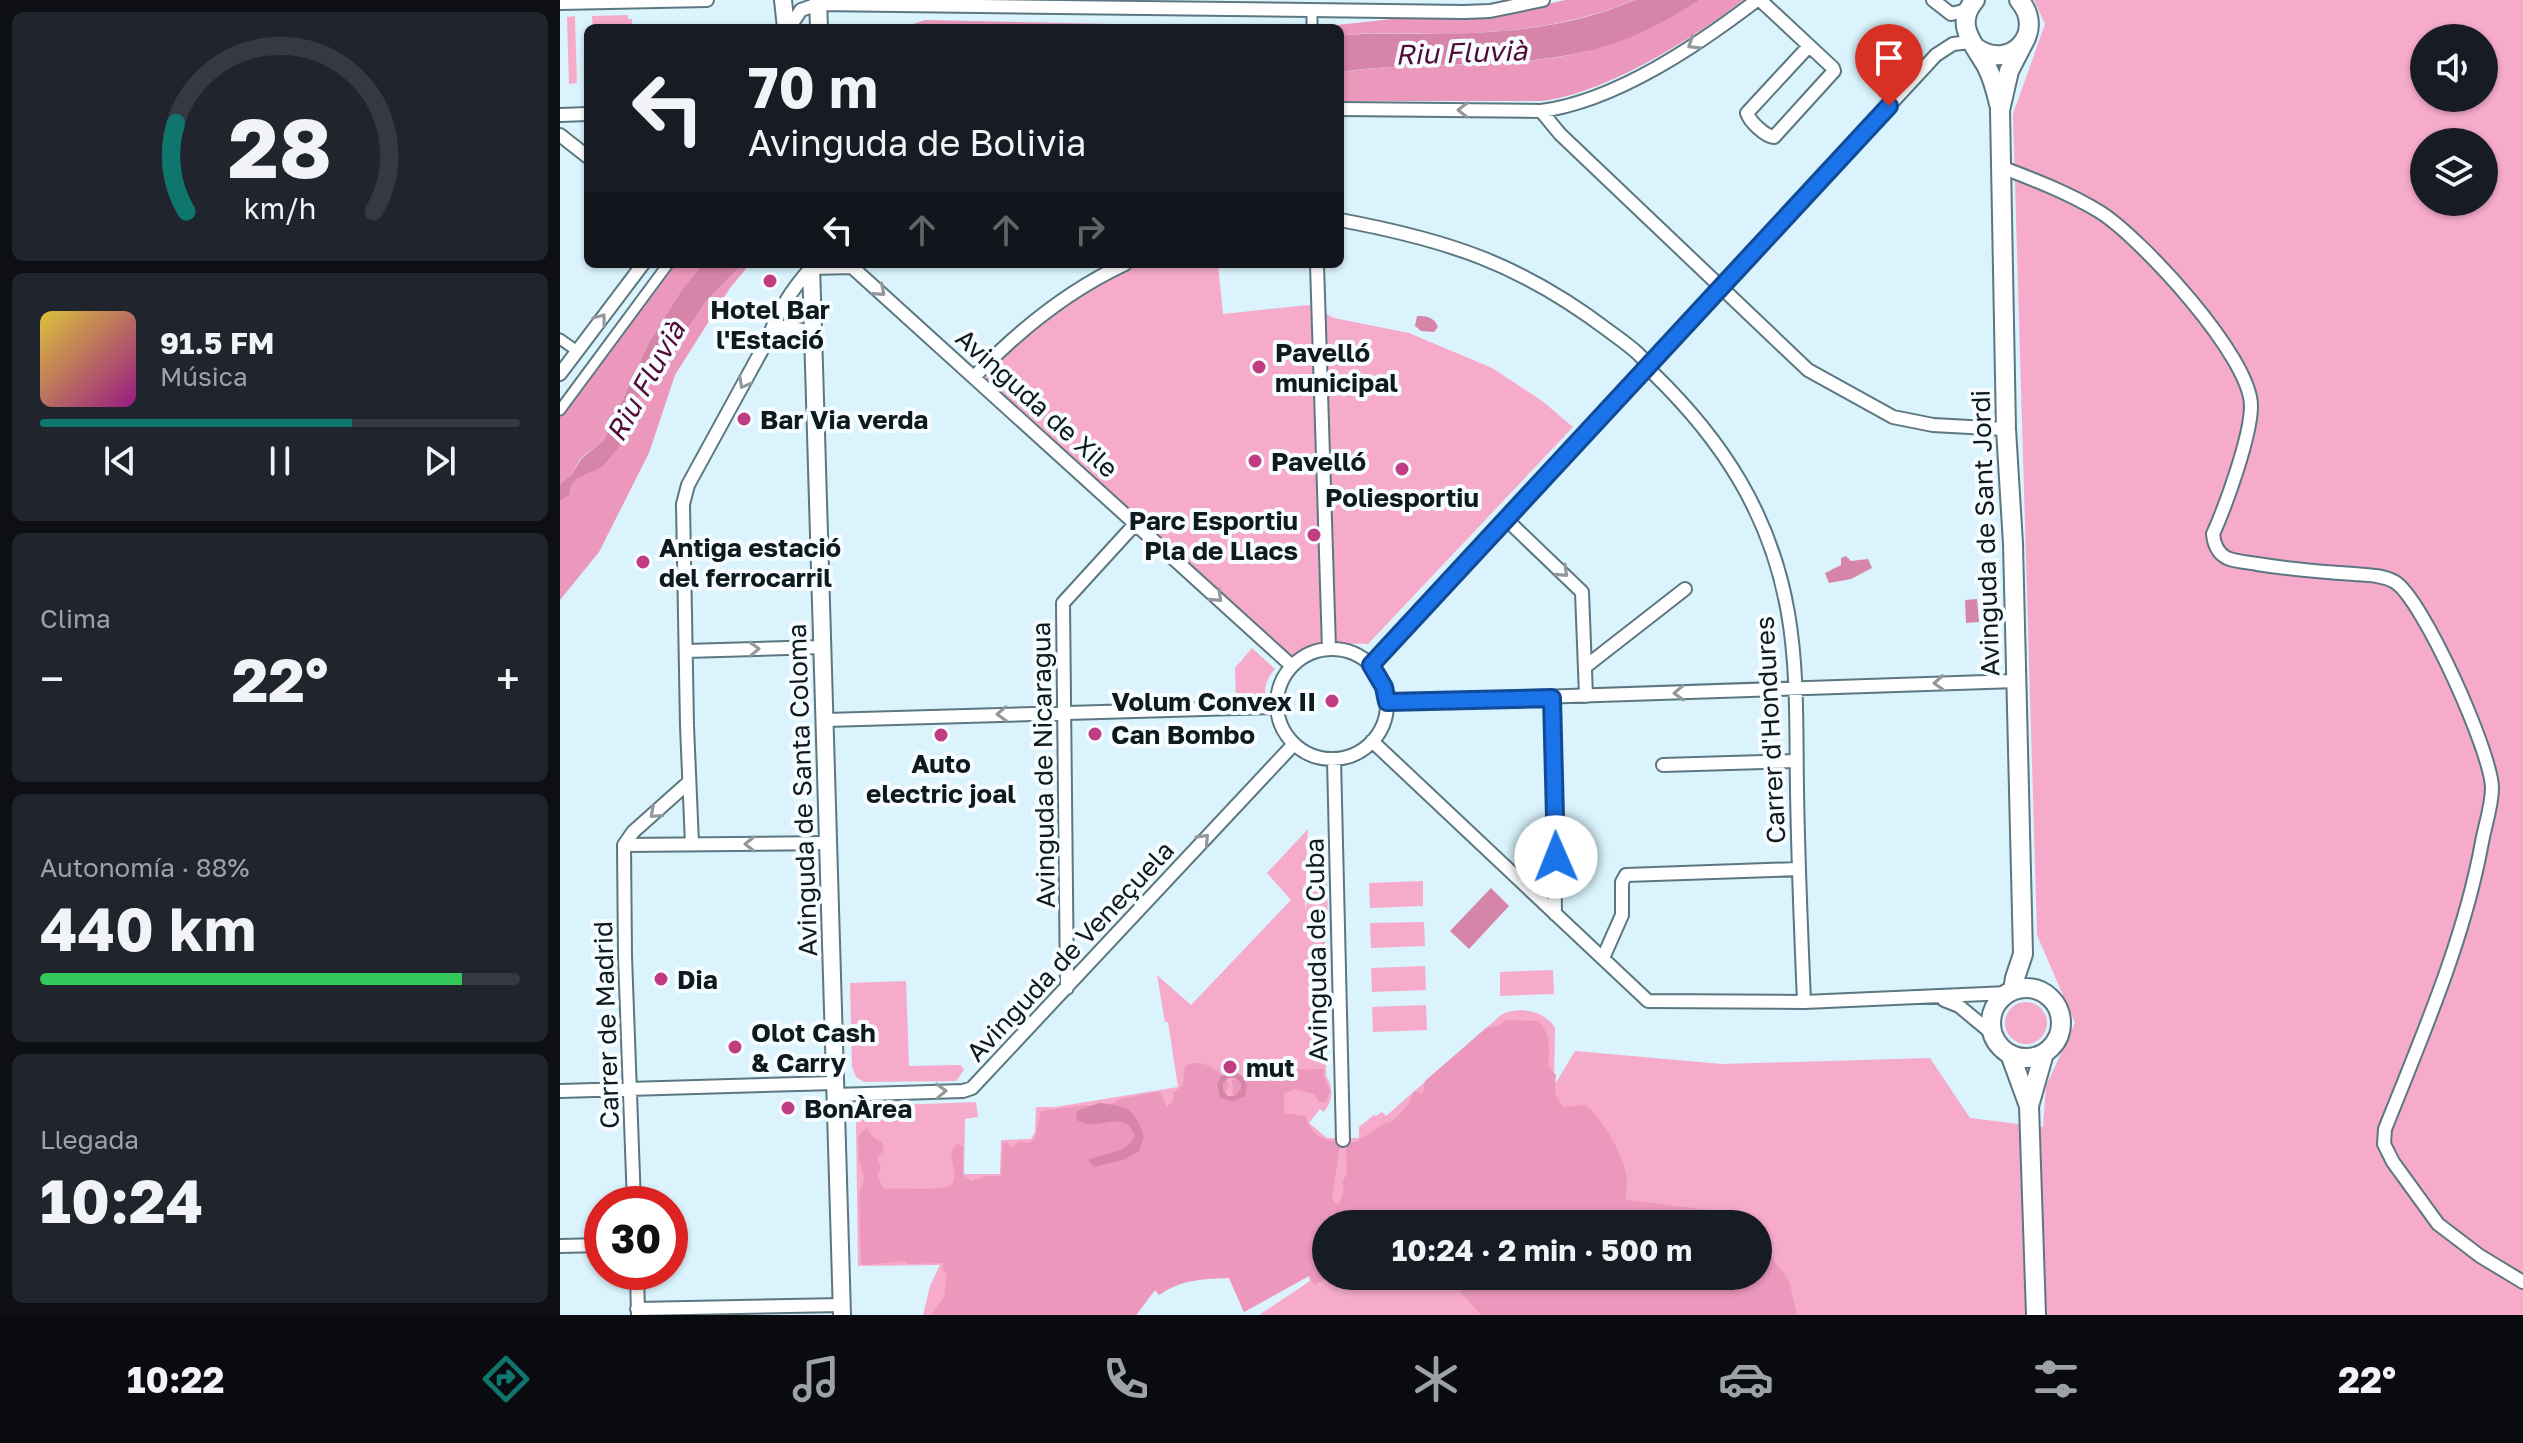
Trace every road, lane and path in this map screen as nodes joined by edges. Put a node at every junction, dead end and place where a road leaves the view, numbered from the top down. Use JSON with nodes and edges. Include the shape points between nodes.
{"nodes":[{"id":1,"x":707,"y":0,"type":"edge"},
{"id":2,"x":1543,"y":0,"type":"edge"},
{"id":3,"x":1758,"y":0,"type":"edge"},
{"id":4,"x":1933,"y":0,"type":"edge"},
{"id":5,"x":2021,"y":1,"type":"edge"},
{"id":6,"x":818,"y":2,"type":"edge"},
{"id":7,"x":560,"y":3,"type":"edge"},
{"id":8,"x":1973,"y":3,"type":"edge"},
{"id":9,"x":1312,"y":14,"type":"edge"},
{"id":10,"x":783,"y":15,"type":"edge"},
{"id":11,"x":819,"y":24,"type":"edge"},
{"id":12,"x":2026,"y":38,"type":"junction"},
{"id":13,"x":1972,"y":43,"type":"junction"},
{"id":14,"x":1809,"y":46,"type":"junction"},
{"id":15,"x":1344,"y":109,"type":"edge"},
{"id":16,"x":2000,"y":110,"type":"junction"},
{"id":17,"x":1541,"y":111,"type":"junction"},
{"id":18,"x":584,"y":115,"type":"edge"},
{"id":19,"x":561,"y":118,"type":"edge"},
{"id":20,"x":560,"y":135,"type":"edge"},
{"id":21,"x":584,"y":154,"type":"edge"},
{"id":22,"x":2001,"y":167,"type":"junction"},
{"id":23,"x":1344,"y":221,"type":"edge"},
{"id":24,"x":640,"y":268,"type":"edge"},
{"id":25,"x":665,"y":268,"type":"edge"},
{"id":26,"x":809,"y":268,"type":"edge"},
{"id":27,"x":811,"y":268,"type":"edge"},
{"id":28,"x":855,"y":268,"type":"edge"},
{"id":29,"x":1118,"y":268,"type":"edge"},
{"id":30,"x":1317,"y":268,"type":"edge"},
{"id":31,"x":1721,"y":285,"type":"junction"},
{"id":32,"x":774,"y":325,"type":"junction"},
{"id":33,"x":813,"y":332,"type":"junction"},
{"id":34,"x":560,"y":339,"type":"edge"},
{"id":35,"x":577,"y":351,"type":"junction"},
{"id":36,"x":1649,"y":365,"type":"junction"},
{"id":37,"x":560,"y":374,"type":"edge"},
{"id":38,"x":975,"y":376,"type":"junction"},
{"id":39,"x":560,"y":410,"type":"edge"},
{"id":40,"x":2006,"y":429,"type":"junction"},
{"id":41,"x":1506,"y":519,"type":"junction"},
{"id":42,"x":1136,"y":523,"type":"junction"},
{"id":43,"x":1685,"y":589,"type":"dead end"},
{"id":44,"x":822,"y":647,"type":"junction"},
{"id":45,"x":1329,"y":649,"type":"junction"},
{"id":46,"x":686,"y":651,"type":"junction"},
{"id":47,"x":1371,"y":665,"type":"junction"},
{"id":48,"x":1292,"y":666,"type":"junction"},
{"id":49,"x":1585,"y":667,"type":"junction"},
{"id":50,"x":2016,"y":681,"type":"junction"},
{"id":51,"x":1794,"y":690,"type":"junction"},
{"id":52,"x":1586,"y":696,"type":"junction"},
{"id":53,"x":1552,"y":698,"type":"junction"},
{"id":54,"x":1387,"y":702,"type":"junction"},
{"id":55,"x":1276,"y":707,"type":"junction"},
{"id":56,"x":1065,"y":712,"type":"junction"},
{"id":57,"x":826,"y":720,"type":"junction"},
{"id":58,"x":1372,"y":741,"type":"junction"},
{"id":59,"x":1294,"y":744,"type":"junction"},
{"id":60,"x":1334,"y":759,"type":"junction"},
{"id":61,"x":1796,"y":761,"type":"junction"},
{"id":62,"x":1663,"y":765,"type":"dead end"},
{"id":63,"x":689,"y":782,"type":"junction"},
{"id":64,"x":828,"y":843,"type":"junction"},
{"id":65,"x":692,"y":844,"type":"junction"},
{"id":66,"x":624,"y":845,"type":"junction"},
{"id":67,"x":1798,"y":869,"type":"junction"},
{"id":68,"x":1555,"y":914,"type":"junction"},
{"id":69,"x":2023,"y":954,"type":"junction"},
{"id":70,"x":1603,"y":958,"type":"junction"},
{"id":71,"x":1067,"y":988,"type":"junction"},
{"id":72,"x":2011,"y":992,"type":"junction"},
{"id":73,"x":2042,"y":992,"type":"junction"},
{"id":74,"x":1937,"y":997,"type":"junction"},
{"id":75,"x":1804,"y":1002,"type":"junction"},
{"id":76,"x":1994,"y":1035,"type":"junction"},
{"id":77,"x":2044,"y":1053,"type":"junction"},
{"id":78,"x":2010,"y":1054,"type":"junction"},
{"id":79,"x":835,"y":1089,"type":"junction"},
{"id":80,"x":630,"y":1090,"type":"junction"},
{"id":81,"x":560,"y":1091,"type":"edge"},
{"id":82,"x":2029,"y":1106,"type":"junction"},
{"id":83,"x":1343,"y":1140,"type":"dead end"},
{"id":84,"x":633,"y":1186,"type":"edge"},
{"id":85,"x":584,"y":1245,"type":"edge"},
{"id":86,"x":560,"y":1246,"type":"edge"},
{"id":87,"x":2523,"y":1282,"type":"edge"},
{"id":88,"x":637,"y":1290,"type":"edge"},
{"id":89,"x":842,"y":1310,"type":"edge"},
{"id":90,"x":638,"y":1312,"type":"edge"},
{"id":91,"x":2036,"y":1315,"type":"edge"}],
"edges":[{"from":1,"to":7,"type":"street"},
{"from":2,"to":9,"type":"street","via":[[1490,11]]},
{"from":3,"to":14,"type":"street"},
{"from":3,"to":17,"type":"street","one_way":true,"via":[[1635,78],[1569,106]]},
{"from":4,"to":8,"type":"street","via":[[1951,14]]},
{"from":5,"to":12,"type":"main road","via":[[2029,22]]},
{"from":6,"to":9,"type":"street"},
{"from":6,"to":10,"type":"street"},
{"from":6,"to":11,"type":"main road"},
{"from":8,"to":13,"type":"main road","via":[[1965,26]]},
{"from":12,"to":13,"type":"main road","via":[[1999,56]]},
{"from":12,"to":16,"type":"main road","name":"Avinguda de Sant Jordi","via":[[2009,71]]},
{"from":13,"to":16,"type":"main road","name":"Avinguda de Sant Jordi","via":[[1990,74]]},
{"from":13,"to":31,"type":"street","via":[[1953,44],[1936,55]]},
{"from":14,"to":14,"type":"street","via":[[1834,74],[1769,137],[1747,113]]},
{"from":17,"to":15,"type":"street","one_way":true},
{"from":16,"to":22,"type":"main road","name":"Avinguda de Sant Jordi"},
{"from":17,"to":31,"type":"street"},
{"from":18,"to":19,"type":"street"},
{"from":20,"to":21,"type":"street"},
{"from":22,"to":40,"type":"main road","name":"Avinguda de Sant Jordi"},
{"from":22,"to":87,"type":"street","via":[[2102,214],[2163,268],[2242,373],[2251,406],[2213,534],[2219,552],[2228,559],[2293,570],[2394,581],[2406,592],[2464,702],[2492,789],[2474,888],[2385,1129],[2384,1144],[2438,1224]]},
{"from":23,"to":36,"type":"street","name":"Carrer d'Hondures","via":[[1431,239],[1513,270],[1577,307]]},
{"from":35,"to":24,"type":"street","one_way":true},
{"from":25,"to":39,"type":"street"},
{"from":26,"to":32,"type":"street"},
{"from":27,"to":33,"type":"main road","name":"Avinguda de Santa Coloma"},
{"from":28,"to":38,"type":"street","name":"Avinguda de Xile","one_way":true},
{"from":29,"to":38,"type":"street","via":[[1060,300],[1017,333]]},
{"from":30,"to":45,"type":"street"},
{"from":31,"to":36,"type":"street"},
{"from":31,"to":40,"type":"street","via":[[1808,370],[1893,417]]},
{"from":32,"to":33,"type":"street"},
{"from":32,"to":46,"type":"street","one_way":true,"via":[[684,494]]},
{"from":33,"to":44,"type":"main road","name":"Avinguda de Santa Coloma"},
{"from":34,"to":35,"type":"street"},
{"from":35,"to":37,"type":"street"},
{"from":36,"to":41,"type":"street"},
{"from":36,"to":51,"type":"street","name":"Carrer d'Hondures","via":[[1710,434],[1759,519],[1789,615]]},
{"from":38,"to":42,"type":"street","name":"Avinguda de Xile"},
{"from":40,"to":50,"type":"main road","name":"Avinguda de Sant Jordi"},
{"from":41,"to":47,"type":"street"},
{"from":41,"to":49,"type":"street","one_way":true,"via":[[1582,592]]},
{"from":42,"to":48,"type":"street","name":"Avinguda de Xile","one_way":true},
{"from":42,"to":56,"type":"street","name":"Avinguda de Nicaragua","via":[[1063,603]]},
{"from":43,"to":49,"type":"street"},
{"from":46,"to":44,"type":"street","one_way":true},
{"from":44,"to":57,"type":"main road","name":"Avinguda de Santa Coloma"},
{"from":45,"to":47,"type":"street","via":[[1351,652]]},
{"from":45,"to":48,"type":"street","via":[[1310,653]]},
{"from":46,"to":63,"type":"street"},
{"from":47,"to":54,"type":"street"},
{"from":48,"to":55,"type":"street","via":[[1280,684]]},
{"from":49,"to":52,"type":"street"},
{"from":50,"to":51,"type":"street","one_way":true},
{"from":50,"to":69,"type":"main road","name":"Avinguda de Sant Jordi"},
{"from":51,"to":52,"type":"street","one_way":true},
{"from":51,"to":61,"type":"street","name":"Carrer d'Hondures"},
{"from":52,"to":53,"type":"street"},
{"from":53,"to":54,"type":"street"},
{"from":53,"to":68,"type":"street"},
{"from":54,"to":58,"type":"street"},
{"from":55,"to":56,"type":"street"},
{"from":55,"to":59,"type":"street","via":[[1280,725]]},
{"from":56,"to":57,"type":"street","one_way":true},
{"from":56,"to":71,"type":"street","name":"Avinguda de Nicaragua"},
{"from":57,"to":64,"type":"main road","name":"Avinguda de Santa Coloma"},
{"from":58,"to":60,"type":"street"},
{"from":58,"to":68,"type":"street"},
{"from":59,"to":60,"type":"street","via":[[1312,756]]},
{"from":71,"to":59,"type":"street","name":"Avinguda de Veneçuela","one_way":true},
{"from":60,"to":83,"type":"street","name":"Avinguda de Cuba"},
{"from":61,"to":62,"type":"street"},
{"from":61,"to":67,"type":"street","name":"Carrer d'Hondures"},
{"from":63,"to":65,"type":"street"},
{"from":63,"to":66,"type":"street","one_way":true},
{"from":64,"to":65,"type":"street","one_way":true},
{"from":64,"to":79,"type":"main road","name":"Avinguda de Santa Coloma"},
{"from":65,"to":66,"type":"street"},
{"from":66,"to":80,"type":"street","name":"Carrer de Madrid"},
{"from":67,"to":70,"type":"street","via":[[1626,875],[1622,915]]},
{"from":67,"to":75,"type":"street","name":"Carrer d'Hondures"},
{"from":68,"to":70,"type":"street"},
{"from":69,"to":72,"type":"main road","name":"Avinguda de Sant Jordi"},
{"from":69,"to":73,"type":"main road","name":"Avinguda de Sant Jordi"},
{"from":70,"to":75,"type":"street","via":[[1648,1001]]},
{"from":79,"to":71,"type":"street","name":"Avinguda de Veneçuela","one_way":true,"via":[[968,1090]]},
{"from":72,"to":73,"type":"main road"},
{"from":72,"to":74,"type":"street"},
{"from":72,"to":76,"type":"main road","via":[[1992,1016]]},
{"from":73,"to":77,"type":"main road","via":[[2056,1004],[2062,1022],[2057,1040]]},
{"from":74,"to":75,"type":"street"},
{"from":74,"to":76,"type":"street","via":[[1959,1006]]},
{"from":76,"to":78,"type":"main road"},
{"from":77,"to":78,"type":"main road","via":[[2021,1058]]},
{"from":77,"to":82,"type":"main road"},
{"from":78,"to":82,"type":"main road"},
{"from":79,"to":80,"type":"street","name":"Avinguda de Veneçuela"},
{"from":79,"to":89,"type":"main road","name":"Avinguda de Santa Coloma"},
{"from":80,"to":81,"type":"street","name":"Avinguda de Veneçuela"},
{"from":80,"to":84,"type":"street","name":"Carrer de Madrid"},
{"from":82,"to":91,"type":"main road"},
{"from":85,"to":86,"type":"street"},
{"from":88,"to":90,"type":"street"},
{"from":89,"to":90,"type":"street"}]}
